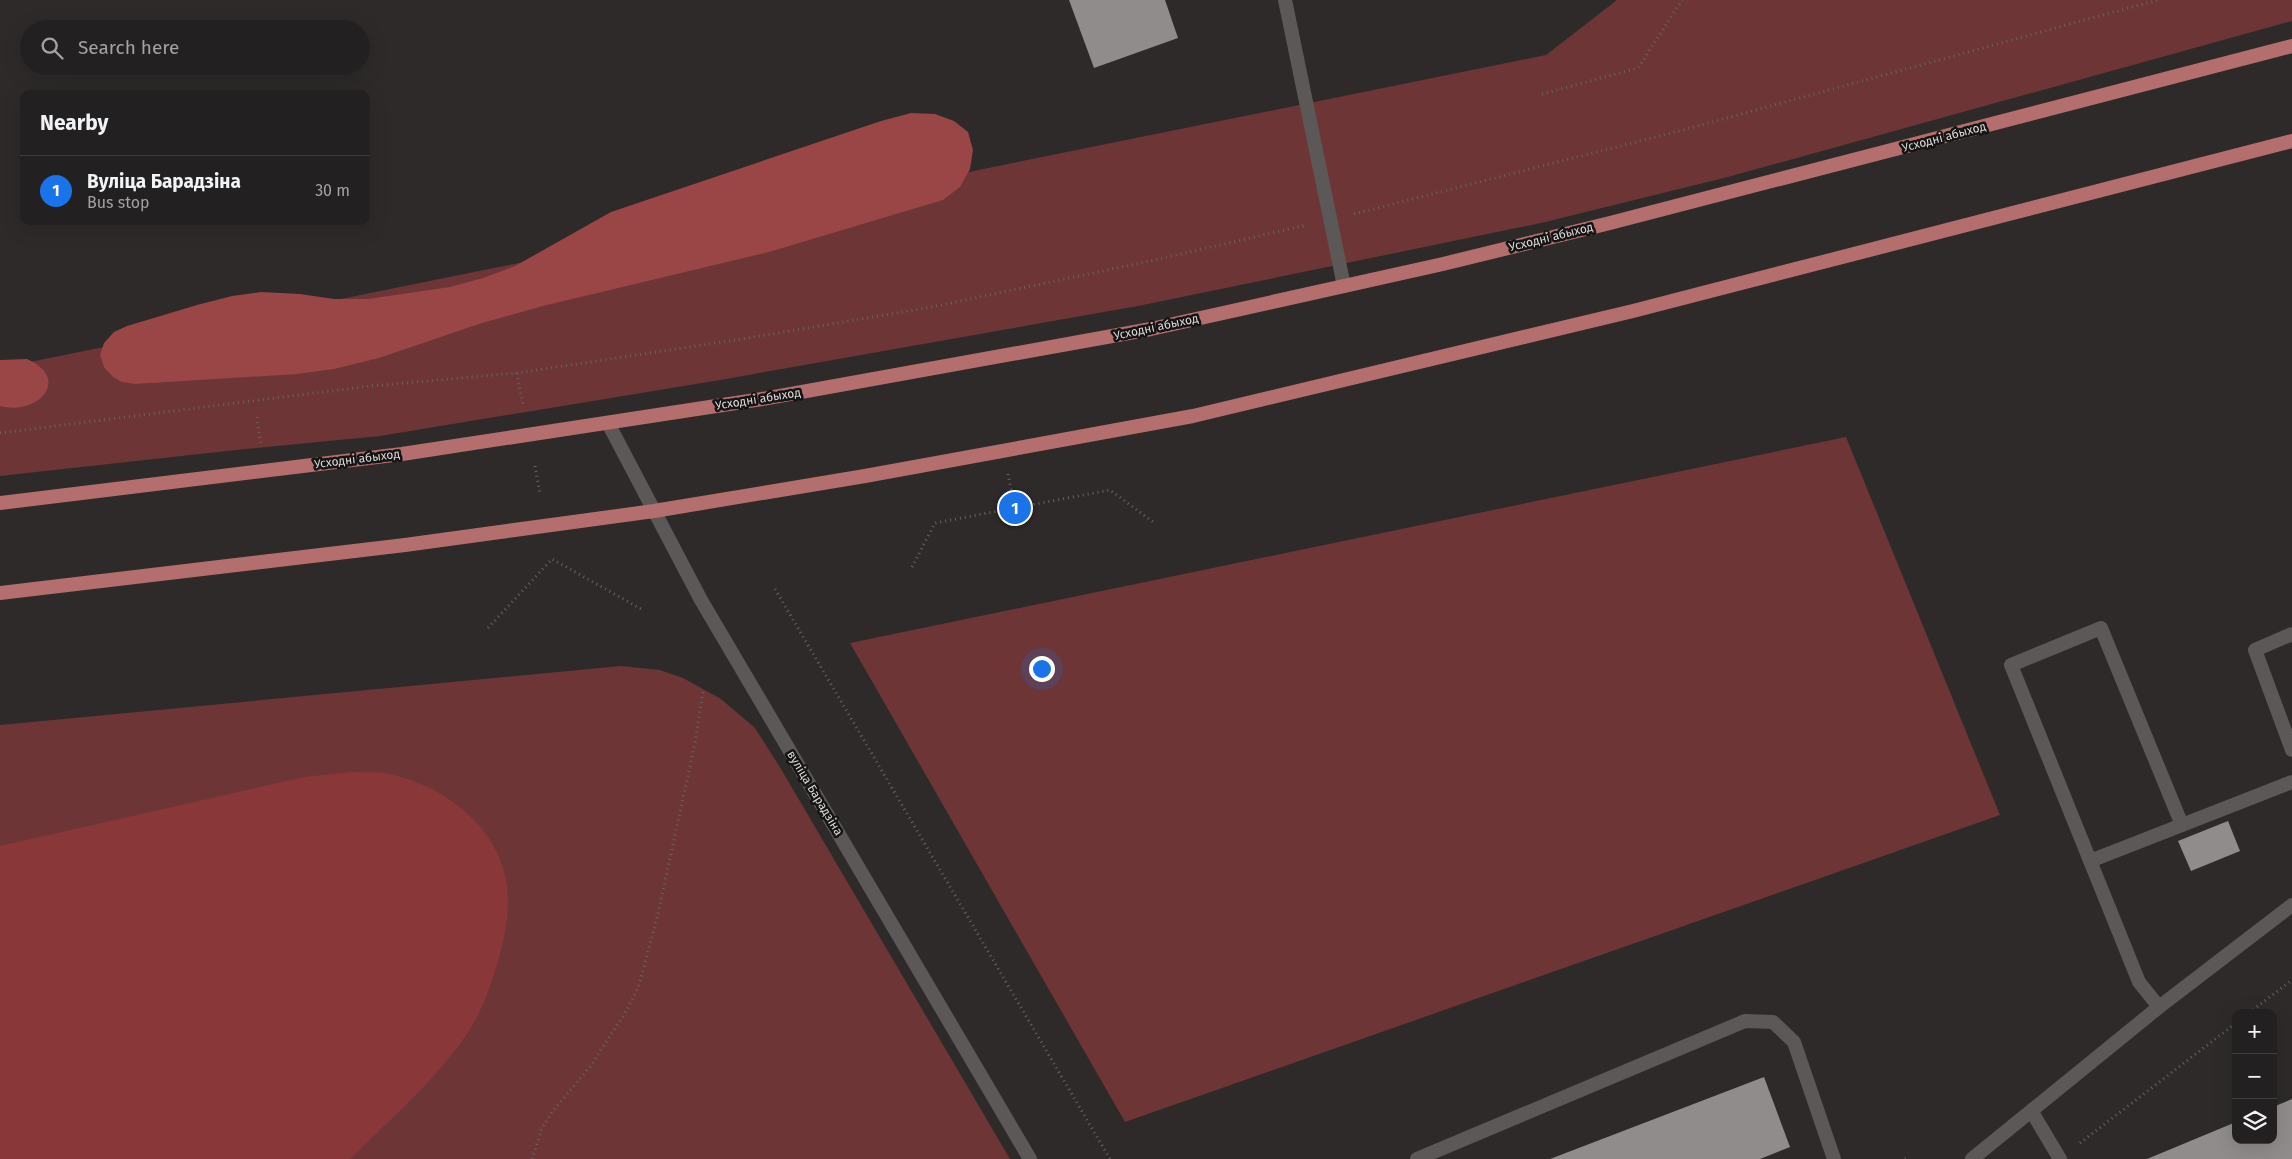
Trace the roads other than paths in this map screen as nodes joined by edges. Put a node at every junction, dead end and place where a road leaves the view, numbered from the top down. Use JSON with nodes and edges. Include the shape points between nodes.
{"nodes":[{"id":1,"x":1285,"y":0,"type":"edge"},
{"id":2,"x":2292,"y":46,"type":"edge"},
{"id":3,"x":2292,"y":141,"type":"edge"},
{"id":4,"x":1344,"y":286,"type":"junction"},
{"id":5,"x":608,"y":423,"type":"junction"},
{"id":6,"x":0,"y":503,"type":"edge"},
{"id":7,"x":654,"y":510,"type":"junction"},
{"id":8,"x":0,"y":593,"type":"edge"},
{"id":9,"x":2292,"y":634,"type":"edge"},
{"id":10,"x":2292,"y":750,"type":"edge"},
{"id":11,"x":2292,"y":782,"type":"edge"},
{"id":12,"x":2182,"y":825,"type":"junction"},
{"id":13,"x":2090,"y":862,"type":"junction"},
{"id":14,"x":2292,"y":905,"type":"edge"},
{"id":15,"x":2159,"y":1007,"type":"junction"},
{"id":16,"x":2032,"y":1112,"type":"junction"},
{"id":17,"x":1030,"y":1159,"type":"edge"},
{"id":18,"x":1417,"y":1159,"type":"edge"},
{"id":19,"x":1834,"y":1159,"type":"edge"},
{"id":20,"x":1972,"y":1159,"type":"edge"},
{"id":21,"x":2060,"y":1159,"type":"edge"}],
"edges":[{"from":1,"to":4,"type":"street"},
{"from":2,"to":4,"type":"main road","name":"Усходні абыход","via":[[1610,223]]},
{"from":3,"to":7,"type":"main road","via":[[1633,311],[1193,416]]},
{"from":4,"to":5,"type":"main road","name":"Усходні абыход","via":[[1151,329],[762,399]]},
{"from":5,"to":6,"type":"main road","name":"Усходні абыход","via":[[402,454]]},
{"from":5,"to":7,"type":"street","name":"вуліца Барадзіна"},
{"from":7,"to":8,"type":"main road","via":[[395,546]]},
{"from":7,"to":17,"type":"street","name":"вуліца Барадзіна","via":[[701,600]]},
{"from":9,"to":10,"type":"street","via":[[2256,650]]},
{"from":11,"to":12,"type":"street"},
{"from":12,"to":13,"type":"street"},
{"from":12,"to":13,"type":"street","via":[[2101,628],[2011,665]]},
{"from":13,"to":15,"type":"street","via":[[2140,982]]},
{"from":14,"to":15,"type":"street"},
{"from":15,"to":16,"type":"street"},
{"from":16,"to":20,"type":"street"},
{"from":16,"to":21,"type":"street"},
{"from":18,"to":19,"type":"street","via":[[1745,1021],[1773,1022],[1794,1042]]}]}
